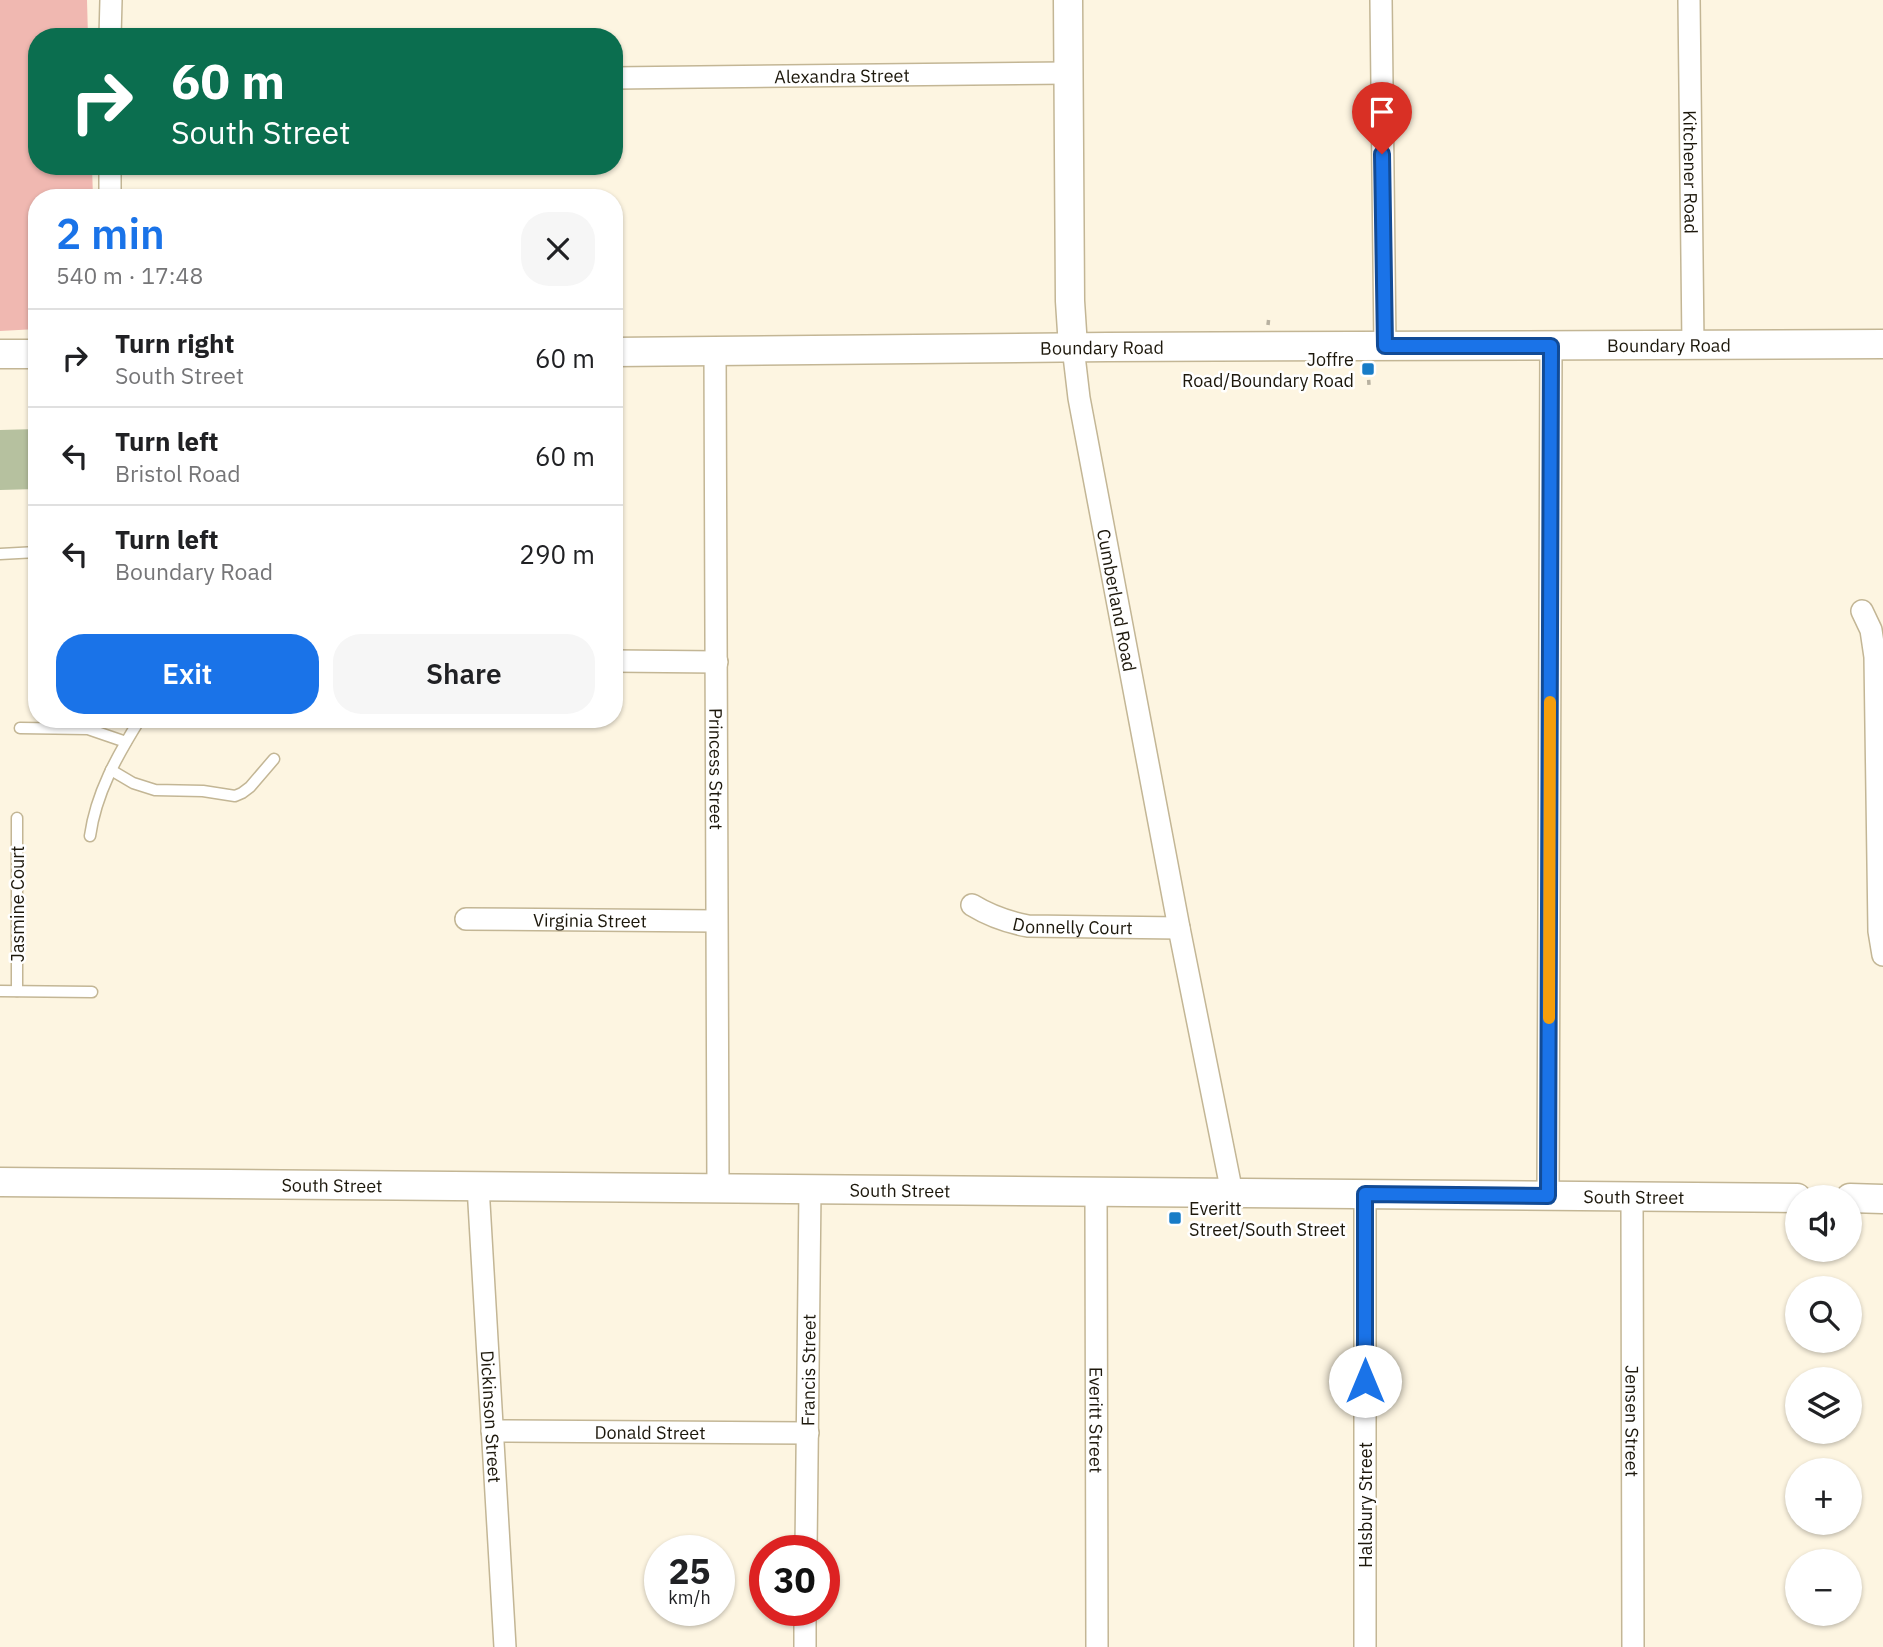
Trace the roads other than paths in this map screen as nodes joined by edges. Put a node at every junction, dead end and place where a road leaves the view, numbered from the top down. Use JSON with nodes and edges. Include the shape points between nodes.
{"nodes":[{"id":1,"x":111,"y":0,"type":"edge"},
{"id":2,"x":1068,"y":0,"type":"edge"},
{"id":3,"x":1381,"y":0,"type":"edge"},
{"id":4,"x":1689,"y":0,"type":"edge"},
{"id":5,"x":110,"y":28,"type":"edge"},
{"id":6,"x":1068,"y":73,"type":"junction"},
{"id":7,"x":623,"y":78,"type":"edge"},
{"id":8,"x":1693,"y":344,"type":"junction"},
{"id":9,"x":1883,"y":344,"type":"edge"},
{"id":10,"x":1551,"y":346,"type":"junction"},
{"id":11,"x":1073,"y":347,"type":"junction"},
{"id":12,"x":715,"y":351,"type":"junction"},
{"id":13,"x":623,"y":352,"type":"edge"},
{"id":14,"x":28,"y":354,"type":"edge"},
{"id":15,"x":0,"y":355,"type":"edge"},
{"id":16,"x":1376,"y":358,"type":"junction"},
{"id":17,"x":28,"y":552,"type":"edge"},
{"id":18,"x":0,"y":554,"type":"edge"},
{"id":19,"x":1861,"y":611,"type":"dead end"},
{"id":20,"x":623,"y":661,"type":"edge"},
{"id":21,"x":717,"y":662,"type":"junction"},
{"id":22,"x":20,"y":728,"type":"dead end"},
{"id":23,"x":135,"y":728,"type":"edge"},
{"id":24,"x":126,"y":742,"type":"junction"},
{"id":25,"x":274,"y":759,"type":"dead end"},
{"id":26,"x":111,"y":770,"type":"junction"},
{"id":27,"x":17,"y":818,"type":"dead end"},
{"id":28,"x":90,"y":836,"type":"dead end"},
{"id":29,"x":972,"y":905,"type":"dead end"},
{"id":30,"x":466,"y":919,"type":"dead end"},
{"id":31,"x":716,"y":921,"type":"junction"},
{"id":32,"x":1179,"y":928,"type":"junction"},
{"id":33,"x":1883,"y":955,"type":"edge"},
{"id":34,"x":17,"y":991,"type":"junction"},
{"id":35,"x":0,"y":992,"type":"edge"},
{"id":36,"x":92,"y":992,"type":"dead end"},
{"id":37,"x":0,"y":1182,"type":"edge"},
{"id":38,"x":478,"y":1186,"type":"junction"},
{"id":39,"x":718,"y":1187,"type":"junction"},
{"id":40,"x":810,"y":1190,"type":"junction"},
{"id":41,"x":1096,"y":1192,"type":"junction"},
{"id":42,"x":1232,"y":1193,"type":"junction"},
{"id":43,"x":1365,"y":1194,"type":"junction"},
{"id":44,"x":1548,"y":1196,"type":"junction"},
{"id":45,"x":1632,"y":1196,"type":"junction"},
{"id":46,"x":1785,"y":1198,"type":"edge"},
{"id":47,"x":1862,"y":1198,"type":"edge"},
{"id":48,"x":1883,"y":1199,"type":"edge"},
{"id":49,"x":492,"y":1431,"type":"junction"},
{"id":50,"x":808,"y":1433,"type":"junction"},
{"id":51,"x":806,"y":1535,"type":"edge"},
{"id":52,"x":805,"y":1626,"type":"edge"},
{"id":53,"x":505,"y":1647,"type":"edge"},
{"id":54,"x":805,"y":1647,"type":"edge"},
{"id":55,"x":1097,"y":1647,"type":"edge"},
{"id":56,"x":1365,"y":1647,"type":"edge"},
{"id":57,"x":1633,"y":1647,"type":"edge"}],
"edges":[{"from":1,"to":5,"type":"street"},
{"from":2,"to":6,"type":"street","name":"Cumberland Road"},
{"from":3,"to":16,"type":"street"},
{"from":4,"to":8,"type":"street","name":"Kitchener Road"},
{"from":6,"to":7,"type":"street","name":"Alexandra Street"},
{"from":6,"to":11,"type":"street","name":"Cumberland Road"},
{"from":8,"to":9,"type":"street","name":"Boundary Road"},
{"from":8,"to":10,"type":"street","name":"Boundary Road"},
{"from":10,"to":16,"type":"street","name":"Boundary Road"},
{"from":10,"to":44,"type":"street"},
{"from":11,"to":12,"type":"street","name":"Boundary Road"},
{"from":11,"to":16,"type":"street","name":"Boundary Road"},
{"from":11,"to":32,"type":"street","name":"Cumberland Road"},
{"from":12,"to":13,"type":"street","name":"Boundary Road"},
{"from":12,"to":21,"type":"street","name":"Princess Street"},
{"from":14,"to":15,"type":"street"},
{"from":17,"to":18,"type":"lane"},
{"from":19,"to":33,"type":"street","via":[[1871,630],[1875,657]]},
{"from":20,"to":21,"type":"street"},
{"from":21,"to":31,"type":"street","name":"Princess Street"},
{"from":22,"to":24,"type":"lane","via":[[88,729]]},
{"from":23,"to":24,"type":"lane"},
{"from":24,"to":26,"type":"lane"},
{"from":25,"to":26,"type":"lane","via":[[250,787],[235,796],[155,790]]},
{"from":26,"to":28,"type":"lane","via":[[98,798]]},
{"from":27,"to":34,"type":"lane","name":"Jasmine Court"},
{"from":29,"to":32,"type":"street","name":"Donnelly Court","via":[[1008,923],[1028,926]]},
{"from":30,"to":31,"type":"street","name":"Virginia Street"},
{"from":31,"to":39,"type":"street","name":"Princess Street"},
{"from":32,"to":42,"type":"street","name":"Cumberland Road"},
{"from":34,"to":35,"type":"lane"},
{"from":34,"to":36,"type":"lane"},
{"from":37,"to":38,"type":"street","name":"South Street"},
{"from":38,"to":39,"type":"street","name":"South Street"},
{"from":38,"to":49,"type":"street","name":"Dickinson Street"},
{"from":39,"to":40,"type":"street","name":"South Street"},
{"from":40,"to":41,"type":"street","name":"South Street"},
{"from":40,"to":50,"type":"street","name":"Francis Street"},
{"from":41,"to":42,"type":"street","name":"South Street"},
{"from":41,"to":55,"type":"street","name":"Everitt Street"},
{"from":42,"to":43,"type":"street","name":"South Street"},
{"from":43,"to":44,"type":"street","name":"South Street"},
{"from":43,"to":56,"type":"street","name":"Halsbury Street"},
{"from":44,"to":45,"type":"street","name":"South Street"},
{"from":45,"to":46,"type":"street","name":"South Street"},
{"from":45,"to":57,"type":"street","name":"Jensen Street"},
{"from":47,"to":48,"type":"street"},
{"from":49,"to":50,"type":"street","name":"Donald Street"},
{"from":49,"to":53,"type":"street","name":"Dickinson Street"},
{"from":50,"to":51,"type":"street","name":"Francis Street"},
{"from":52,"to":54,"type":"street"}]}
